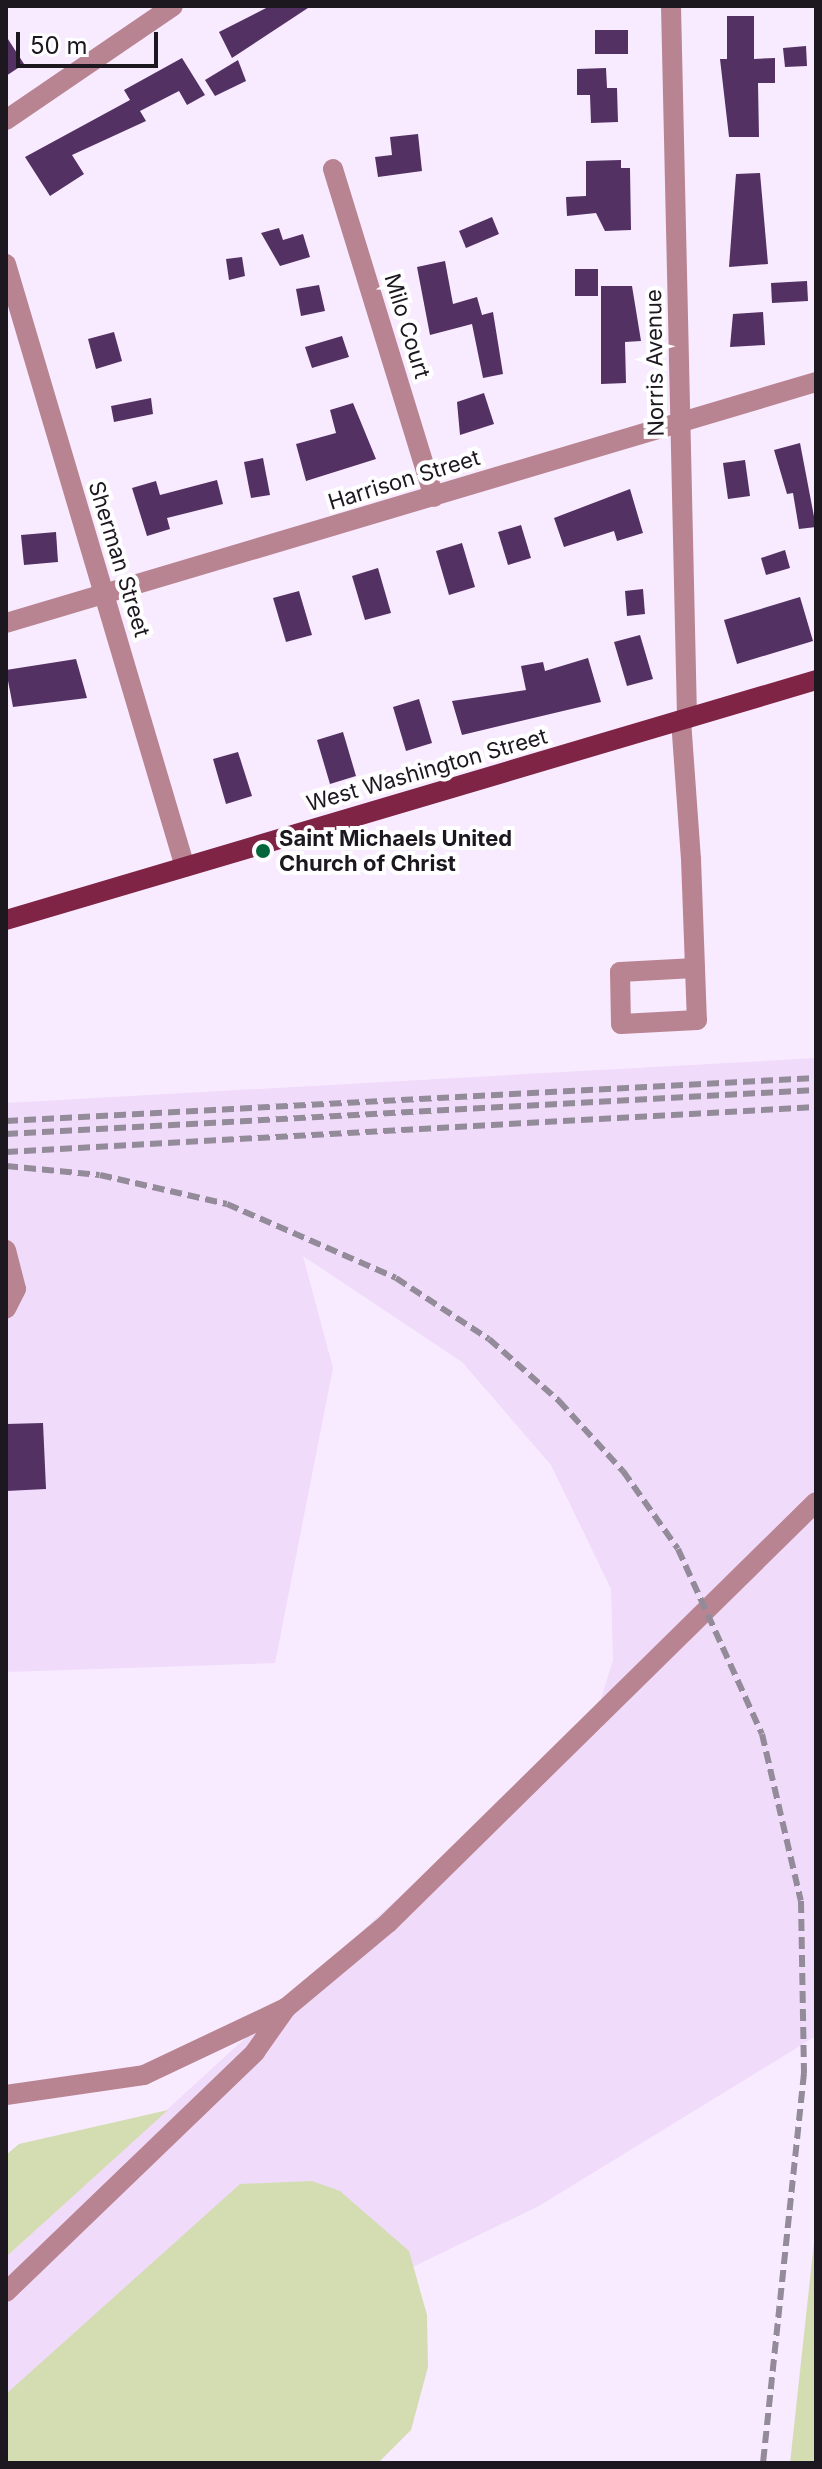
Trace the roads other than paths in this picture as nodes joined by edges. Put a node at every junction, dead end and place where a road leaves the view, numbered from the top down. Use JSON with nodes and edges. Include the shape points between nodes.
{"nodes":[{"id":1,"x":173,"y":6,"type":"edge"},
{"id":2,"x":671,"y":6,"type":"edge"},
{"id":3,"x":6,"y":120,"type":"edge"},
{"id":4,"x":333,"y":169,"type":"dead end"},
{"id":5,"x":6,"y":264,"type":"edge"},
{"id":6,"x":816,"y":382,"type":"edge"},
{"id":7,"x":680,"y":423,"type":"junction"},
{"id":8,"x":434,"y":497,"type":"junction"},
{"id":9,"x":105,"y":594,"type":"junction"},
{"id":10,"x":6,"y":623,"type":"edge"},
{"id":11,"x":816,"y":680,"type":"edge"},
{"id":12,"x":684,"y":720,"type":"junction"},
{"id":13,"x":185,"y":867,"type":"junction"},
{"id":14,"x":6,"y":920,"type":"edge"},
{"id":15,"x":695,"y":968,"type":"junction"},
{"id":16,"x":6,"y":1250,"type":"edge"},
{"id":17,"x":6,"y":1309,"type":"edge"},
{"id":18,"x":816,"y":1502,"type":"edge"},
{"id":19,"x":286,"y":2008,"type":"junction"},
{"id":20,"x":6,"y":2095,"type":"edge"},
{"id":21,"x":6,"y":2292,"type":"edge"}],
"edges":[{"from":1,"to":3,"type":"street"},
{"from":2,"to":7,"type":"street","name":"Norris Avenue"},
{"from":4,"to":8,"type":"street","name":"Milo Court"},
{"from":5,"to":9,"type":"street","name":"Sherman Street"},
{"from":6,"to":7,"type":"street","name":"Harrison Street"},
{"from":7,"to":8,"type":"street","name":"Harrison Street"},
{"from":7,"to":12,"type":"street","name":"Norris Avenue"},
{"from":8,"to":9,"type":"street","name":"Harrison Street"},
{"from":9,"to":10,"type":"street","name":"Harrison Street"},
{"from":9,"to":13,"type":"street","name":"Sherman Street"},
{"from":11,"to":12,"type":"main road","name":"West Washington Street"},
{"from":12,"to":13,"type":"main road","name":"West Washington Street"},
{"from":12,"to":15,"type":"street","name":"Norris Avenue"},
{"from":13,"to":14,"type":"main road","name":"West Washington Street"},
{"from":15,"to":15,"type":"street","name":"Norris Avenue","via":[[697,1020],[621,1024],[620,972]]},
{"from":16,"to":17,"type":"street","via":[[16,1289]]},
{"from":18,"to":19,"type":"street","via":[[399,1912]]},
{"from":19,"to":20,"type":"street","via":[[144,2075]]},
{"from":19,"to":21,"type":"street","via":[[255,2052]]}]}
